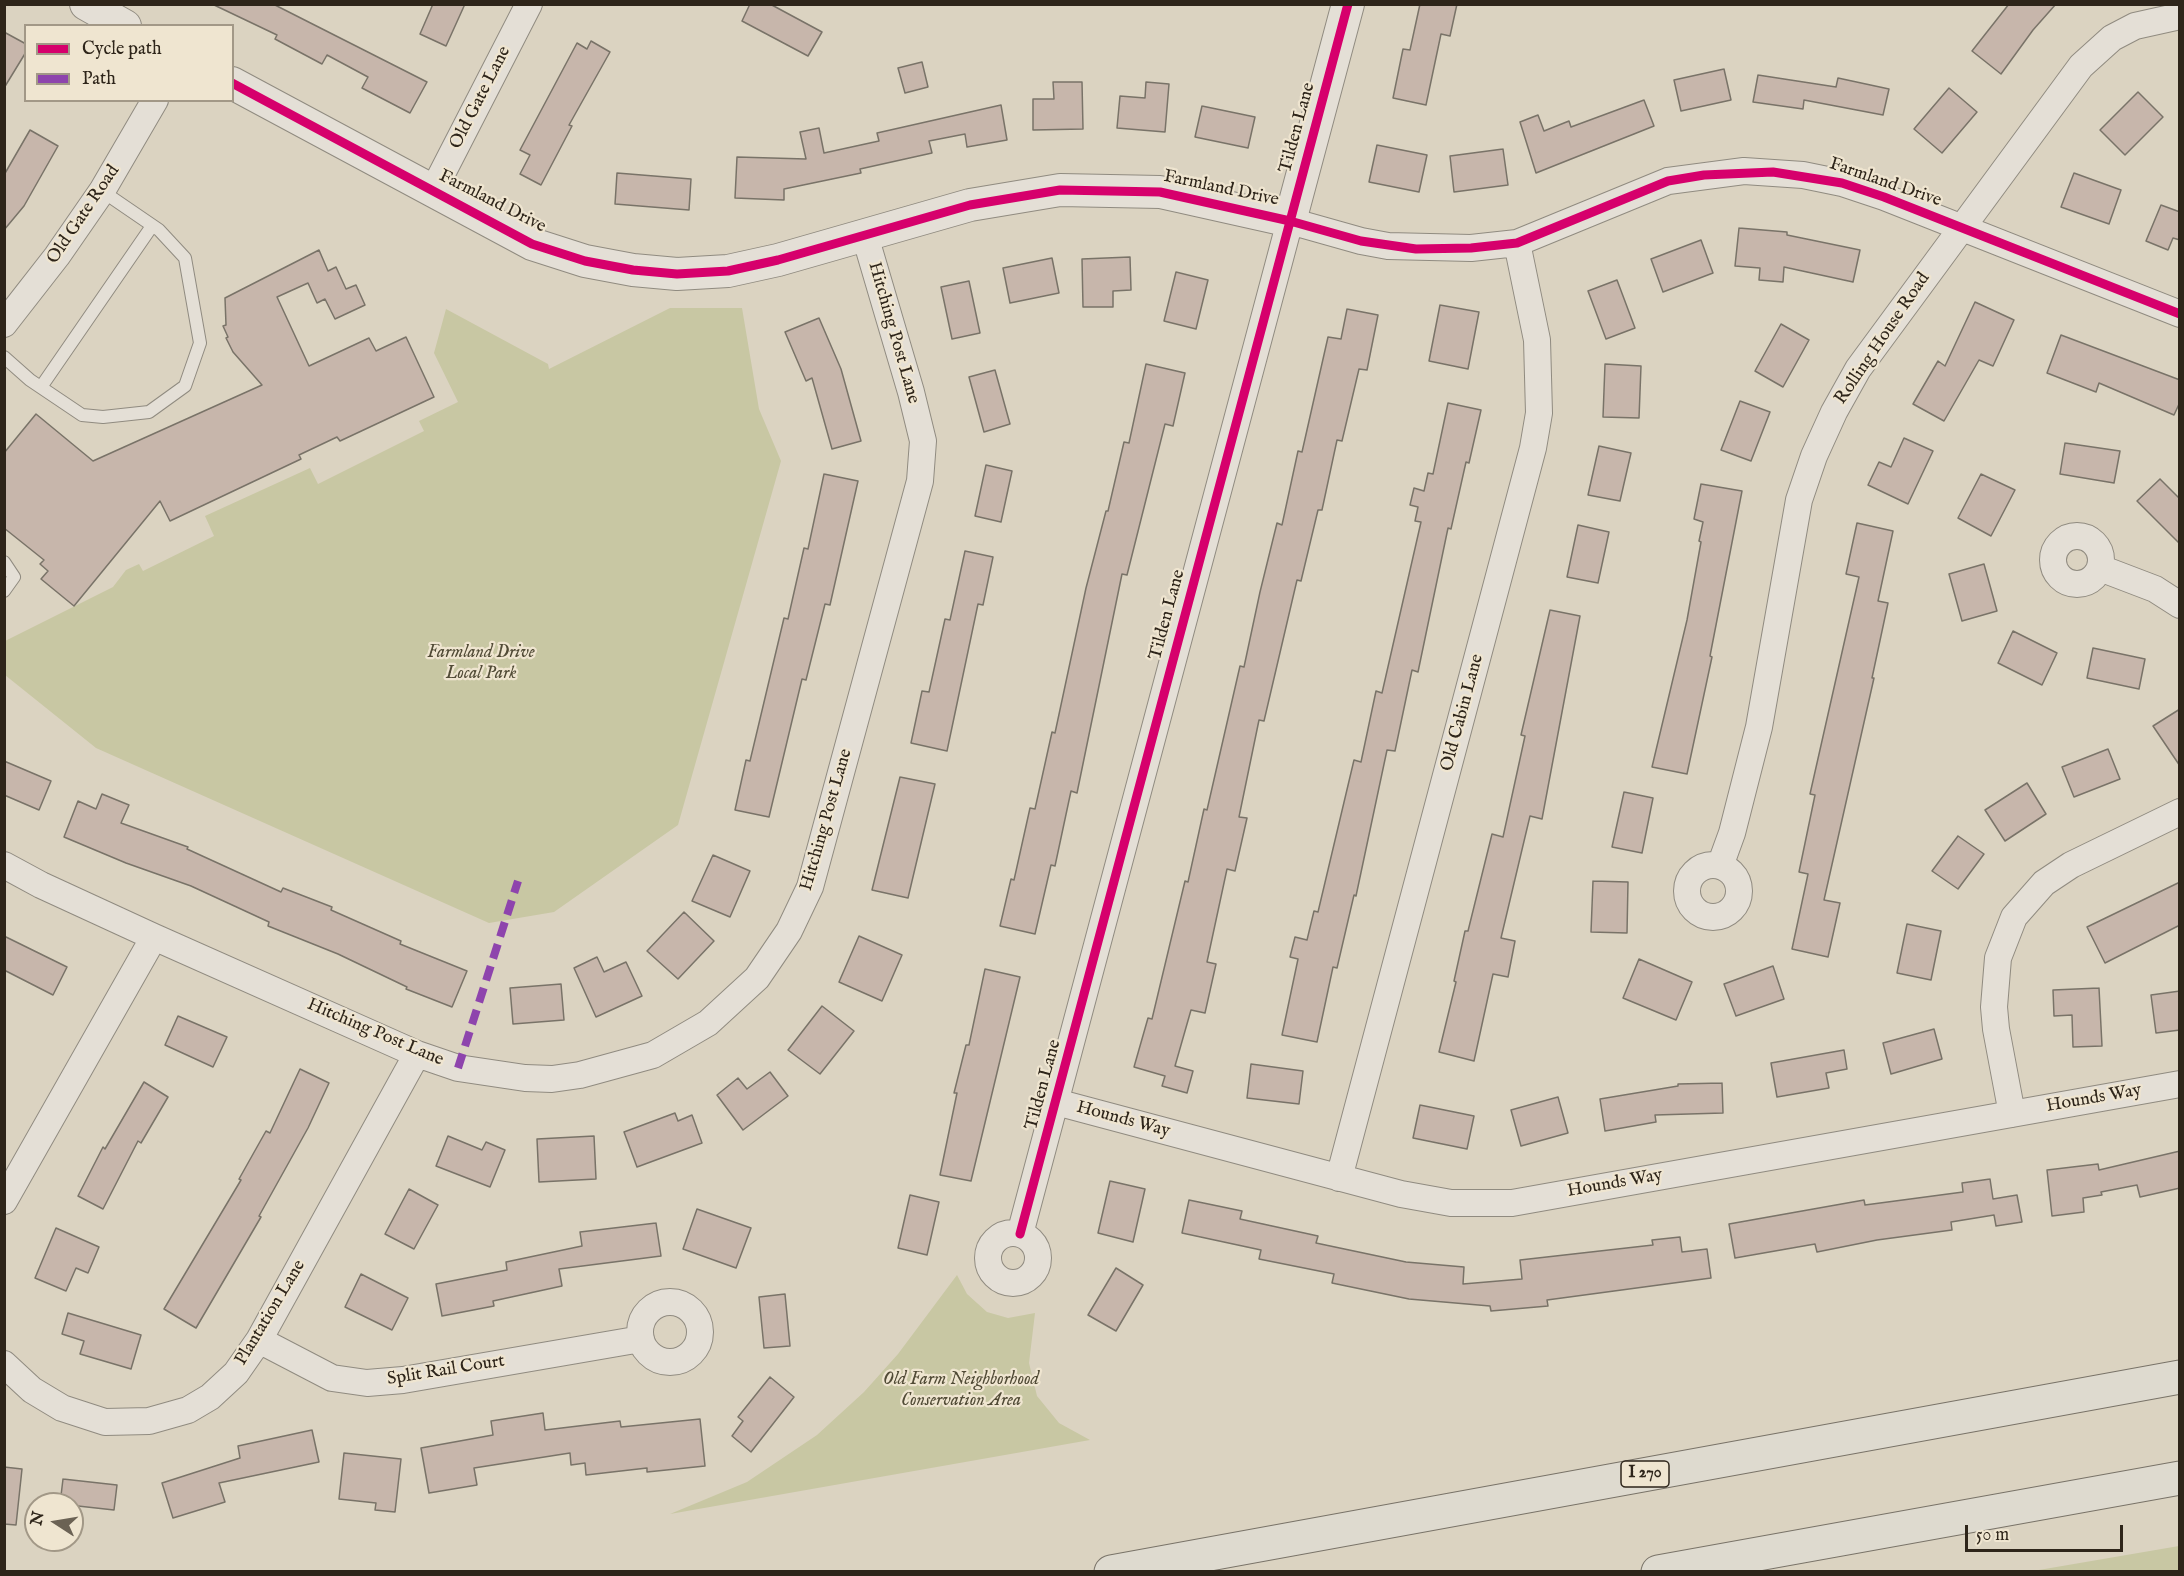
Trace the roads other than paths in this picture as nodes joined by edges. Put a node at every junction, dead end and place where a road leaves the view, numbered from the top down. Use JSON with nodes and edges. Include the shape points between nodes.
{"nodes":[{"id":1,"x":86,"y":4,"type":"edge"},
{"id":2,"x":529,"y":4,"type":"edge"},
{"id":3,"x":1348,"y":4,"type":"edge"},
{"id":4,"x":2180,"y":16,"type":"edge"},
{"id":5,"x":121,"y":24,"type":"edge"},
{"id":6,"x":234,"y":84,"type":"edge"},
{"id":7,"x":154,"y":102,"type":"edge"},
{"id":8,"x":102,"y":191,"type":"junction"},
{"id":9,"x":433,"y":191,"type":"junction"},
{"id":10,"x":1290,"y":221,"type":"junction"},
{"id":11,"x":152,"y":226,"type":"junction"},
{"id":12,"x":1961,"y":227,"type":"junction"},
{"id":13,"x":865,"y":236,"type":"junction"},
{"id":14,"x":1517,"y":243,"type":"junction"},
{"id":15,"x":2180,"y":314,"type":"edge"},
{"id":16,"x":4,"y":324,"type":"edge"},
{"id":17,"x":4,"y":357,"type":"edge"},
{"id":18,"x":40,"y":387,"type":"junction"},
{"id":19,"x":4,"y":562,"type":"edge"},
{"id":20,"x":2100,"y":568,"type":"dead end"},
{"id":21,"x":4,"y":591,"type":"edge"},
{"id":22,"x":2180,"y":605,"type":"edge"},
{"id":23,"x":2180,"y":812,"type":"edge"},
{"id":24,"x":4,"y":865,"type":"edge"},
{"id":25,"x":1720,"y":867,"type":"dead end"},
{"id":26,"x":154,"y":937,"type":"junction"},
{"id":27,"x":417,"y":1054,"type":"junction"},
{"id":28,"x":2180,"y":1084,"type":"edge"},
{"id":29,"x":1056,"y":1102,"type":"junction"},
{"id":30,"x":2012,"y":1114,"type":"junction"},
{"id":31,"x":1339,"y":1178,"type":"junction"},
{"id":32,"x":4,"y":1201,"type":"edge"},
{"id":33,"x":1020,"y":1234,"type":"dead end"},
{"id":34,"x":641,"y":1339,"type":"dead end"},
{"id":35,"x":259,"y":1340,"type":"junction"},
{"id":36,"x":5,"y":1367,"type":"edge"},
{"id":37,"x":2180,"y":1377,"type":"edge"},
{"id":38,"x":2180,"y":1478,"type":"edge"},
{"id":39,"x":1111,"y":1572,"type":"edge"},
{"id":40,"x":1658,"y":1572,"type":"edge"}],
"edges":[{"from":1,"to":5,"type":"street"},
{"from":2,"to":9,"type":"street","name":"Old Gate Lane"},
{"from":3,"to":10,"type":"street","name":"Tilden Lane"},
{"from":4,"to":12,"type":"street","name":"Rolling House Road","via":[[2135,26],[2096,51]]},
{"from":6,"to":9,"type":"street","name":"Farmland Drive"},
{"from":7,"to":8,"type":"street","name":"Old Gate Road"},
{"from":8,"to":11,"type":"lane"},
{"from":8,"to":16,"type":"street","name":"Old Gate Road"},
{"from":9,"to":13,"type":"street","name":"Farmland Drive","via":[[532,244],[585,261],[655,272],[728,271]]},
{"from":10,"to":13,"type":"street","name":"Farmland Drive","via":[[1160,192],[1060,190],[970,205]]},
{"from":10,"to":14,"type":"street","name":"Farmland Drive","via":[[1388,246],[1471,248]]},
{"from":10,"to":29,"type":"street","name":"Tilden Lane"},
{"from":11,"to":18,"type":"lane"},
{"from":11,"to":18,"type":"lane","via":[[185,258],[200,343],[185,386],[149,412],[103,417],[82,415]]},
{"from":12,"to":14,"type":"street","name":"Farmland Drive","via":[[1842,183],[1803,175],[1744,171],[1668,181]]},
{"from":12,"to":15,"type":"street","name":"Farmland Drive"},
{"from":12,"to":25,"type":"street","name":"Rolling House Road","via":[[1858,369],[1814,456],[1799,500],[1759,727]]},
{"from":13,"to":27,"type":"street","name":"Hitching Post Lane","via":[[911,392],[923,441],[922,463],[810,887],[789,931],[757,978],[708,1023],[653,1055],[629,1064],[552,1079],[525,1078],[458,1068]]},
{"from":14,"to":31,"type":"street","name":"Old Cabin Lane","via":[[1537,340],[1539,413],[1533,448]]},
{"from":17,"to":18,"type":"lane"},
{"from":19,"to":21,"type":"lane","via":[[14,577]]},
{"from":20,"to":22,"type":"street","via":[[2155,589]]},
{"from":23,"to":30,"type":"street","via":[[2071,865],[2044,883],[2014,917],[1998,958],[1994,1007]]},
{"from":24,"to":26,"type":"street","name":"Hitching Post Lane"},
{"from":26,"to":27,"type":"street","name":"Hitching Post Lane"},
{"from":26,"to":32,"type":"street"},
{"from":27,"to":35,"type":"street","name":"Plantation Lane"},
{"from":28,"to":30,"type":"street","name":"Hounds Way"},
{"from":29,"to":31,"type":"street","name":"Hounds Way"},
{"from":29,"to":33,"type":"street","name":"Tilden Lane"},
{"from":30,"to":31,"type":"street","name":"Hounds Way","via":[[1512,1203],[1451,1203]]},
{"from":34,"to":35,"type":"street","name":"Split Rail Court","via":[[367,1383],[332,1378]]},
{"from":35,"to":36,"type":"street","name":"Plantation Lane","via":[[236,1373],[210,1397],[188,1410],[149,1421],[105,1422],[62,1408]]},
{"from":37,"to":39,"type":"highway","number":"I 270"},
{"from":38,"to":40,"type":"highway"}]}
